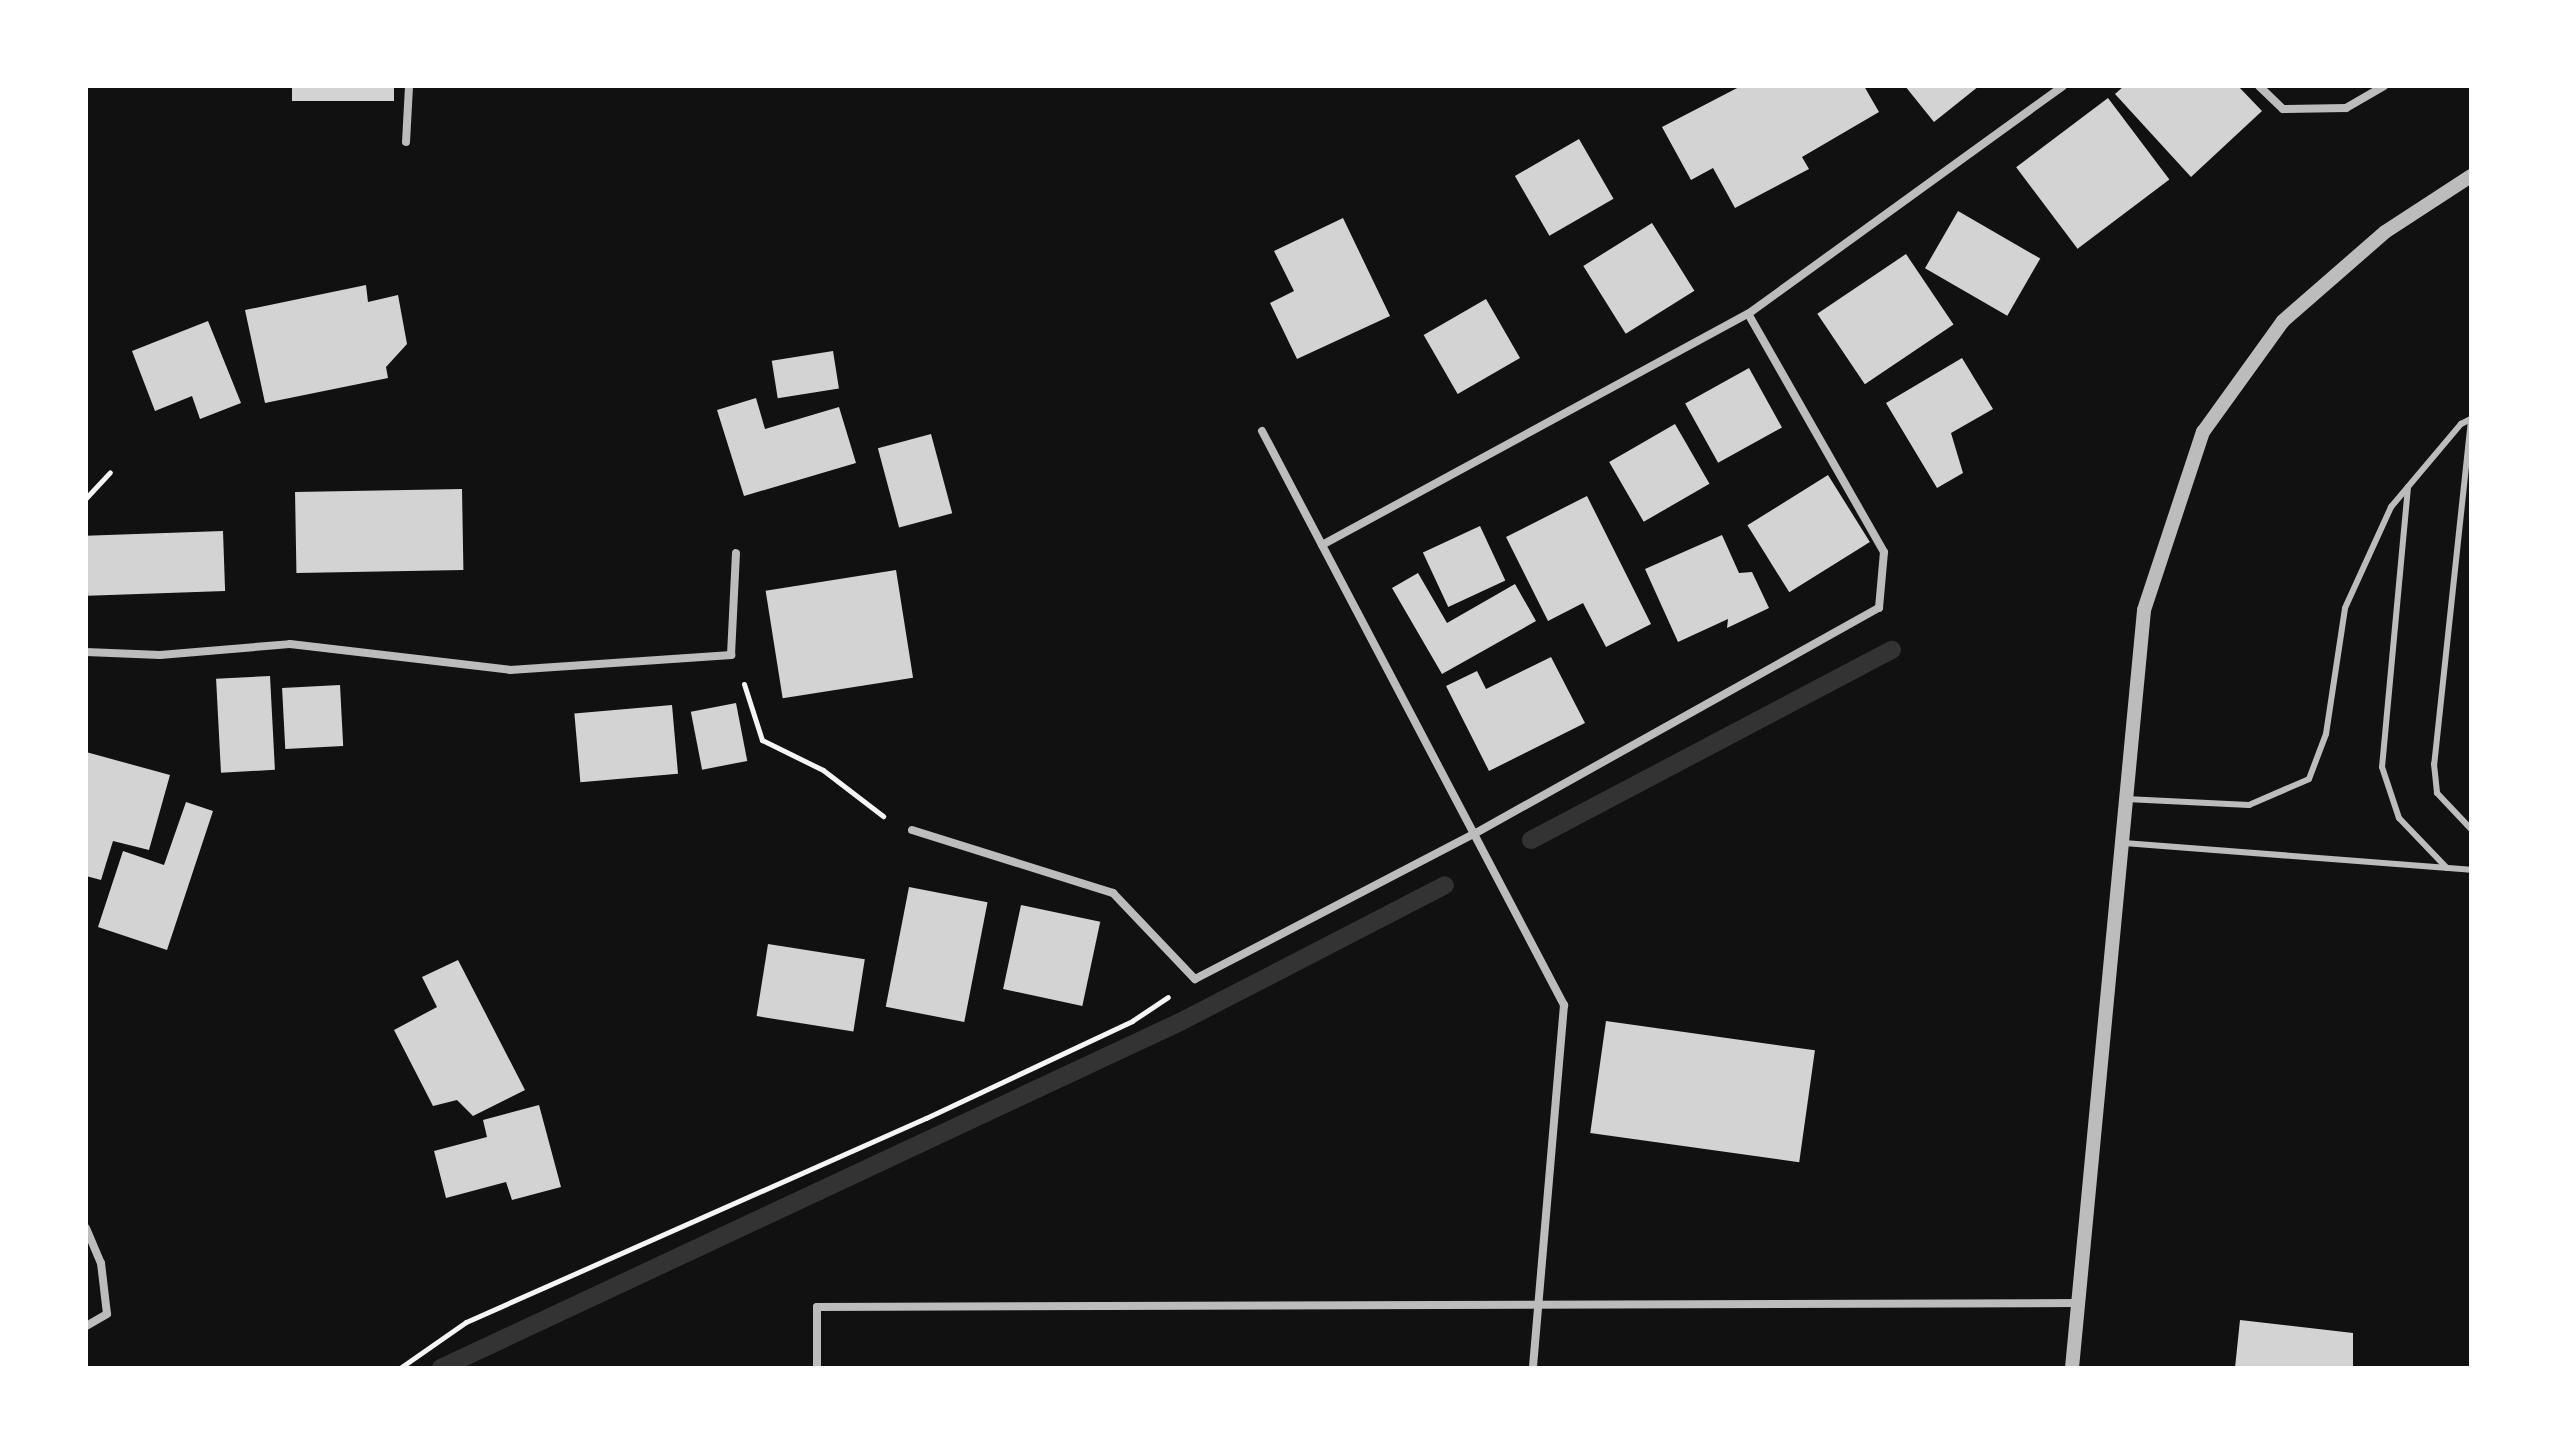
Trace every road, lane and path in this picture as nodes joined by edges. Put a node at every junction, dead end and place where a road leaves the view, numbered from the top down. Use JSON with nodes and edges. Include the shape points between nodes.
{"nodes":[{"id":1,"x":409,"y":86,"type":"edge"},
{"id":2,"x":2063,"y":86,"type":"edge"},
{"id":3,"x":2259,"y":86,"type":"edge"},
{"id":4,"x":2384,"y":86,"type":"edge"},
{"id":5,"x":406,"y":142,"type":"dead end"},
{"id":6,"x":2471,"y":176,"type":"edge"},
{"id":7,"x":1748,"y":314,"type":"junction"},
{"id":8,"x":2471,"y":420,"type":"edge"},
{"id":9,"x":1262,"y":431,"type":"dead end"},
{"id":10,"x":110,"y":472,"type":"dead end"},
{"id":11,"x":2408,"y":487,"type":"junction"},
{"id":12,"x":86,"y":498,"type":"edge"},
{"id":13,"x":1322,"y":545,"type":"junction"},
{"id":14,"x":736,"y":553,"type":"dead end"},
{"id":15,"x":86,"y":652,"type":"edge"},
{"id":16,"x":731,"y":655,"type":"junction"},
{"id":17,"x":2126,"y":799,"type":"junction"},
{"id":18,"x":2471,"y":829,"type":"edge"},
{"id":19,"x":912,"y":830,"type":"joint"},
{"id":20,"x":1474,"y":834,"type":"junction"},
{"id":21,"x":2122,"y":843,"type":"junction"},
{"id":22,"x":2447,"y":868,"type":"junction"},
{"id":23,"x":2471,"y":870,"type":"edge"},
{"id":24,"x":1195,"y":979,"type":"junction"},
{"id":25,"x":86,"y":1228,"type":"edge"},
{"id":26,"x":2078,"y":1303,"type":"junction"},
{"id":27,"x":1542,"y":1305,"type":"junction"},
{"id":28,"x":86,"y":1326,"type":"edge"},
{"id":29,"x":400,"y":1368,"type":"edge"},
{"id":30,"x":817,"y":1368,"type":"edge"},
{"id":31,"x":1533,"y":1368,"type":"edge"},
{"id":32,"x":2072,"y":1368,"type":"edge"}],
"edges":[{"from":1,"to":5,"type":"street"},
{"from":2,"to":7,"type":"street"},
{"from":3,"to":4,"type":"street","via":[[2283,109],[2346,108]]},
{"from":6,"to":17,"type":"street","via":[[2385,232],[2283,321],[2203,432],[2144,610]]},
{"from":7,"to":13,"type":"street"},
{"from":7,"to":20,"type":"street","via":[[1884,552],[1879,608]]},
{"from":8,"to":11,"type":"lane","via":[[2461,424]]},
{"from":8,"to":18,"type":"lane","via":[[2434,764],[2437,793]]},
{"from":9,"to":13,"type":"street"},
{"from":10,"to":12,"type":"path"},
{"from":11,"to":17,"type":"lane","via":[[2391,507],[2345,608],[2326,734],[2309,779],[2249,805]]},
{"from":11,"to":22,"type":"lane","via":[[2382,767],[2399,818]]},
{"from":13,"to":20,"type":"street"},
{"from":14,"to":16,"type":"street"},
{"from":15,"to":16,"type":"street","via":[[160,655],[290,644],[510,670]]},
{"from":16,"to":19,"type":"path","via":[[762,740],[823,770],[869,809]]},
{"from":17,"to":21,"type":"street"},
{"from":19,"to":24,"type":"street","via":[[1113,893]]},
{"from":20,"to":24,"type":"street"},
{"from":20,"to":27,"type":"street","via":[[1564,1005]]},
{"from":21,"to":22,"type":"lane"},
{"from":21,"to":26,"type":"street"},
{"from":22,"to":23,"type":"lane"},
{"from":24,"to":29,"type":"path","via":[[1132,1021],[953,1106],[466,1322]]},
{"from":25,"to":28,"type":"street","via":[[101,1263],[107,1314]]},
{"from":26,"to":27,"type":"street"},
{"from":26,"to":32,"type":"street"},
{"from":27,"to":30,"type":"street","via":[[817,1307]]},
{"from":27,"to":31,"type":"street"}]}
